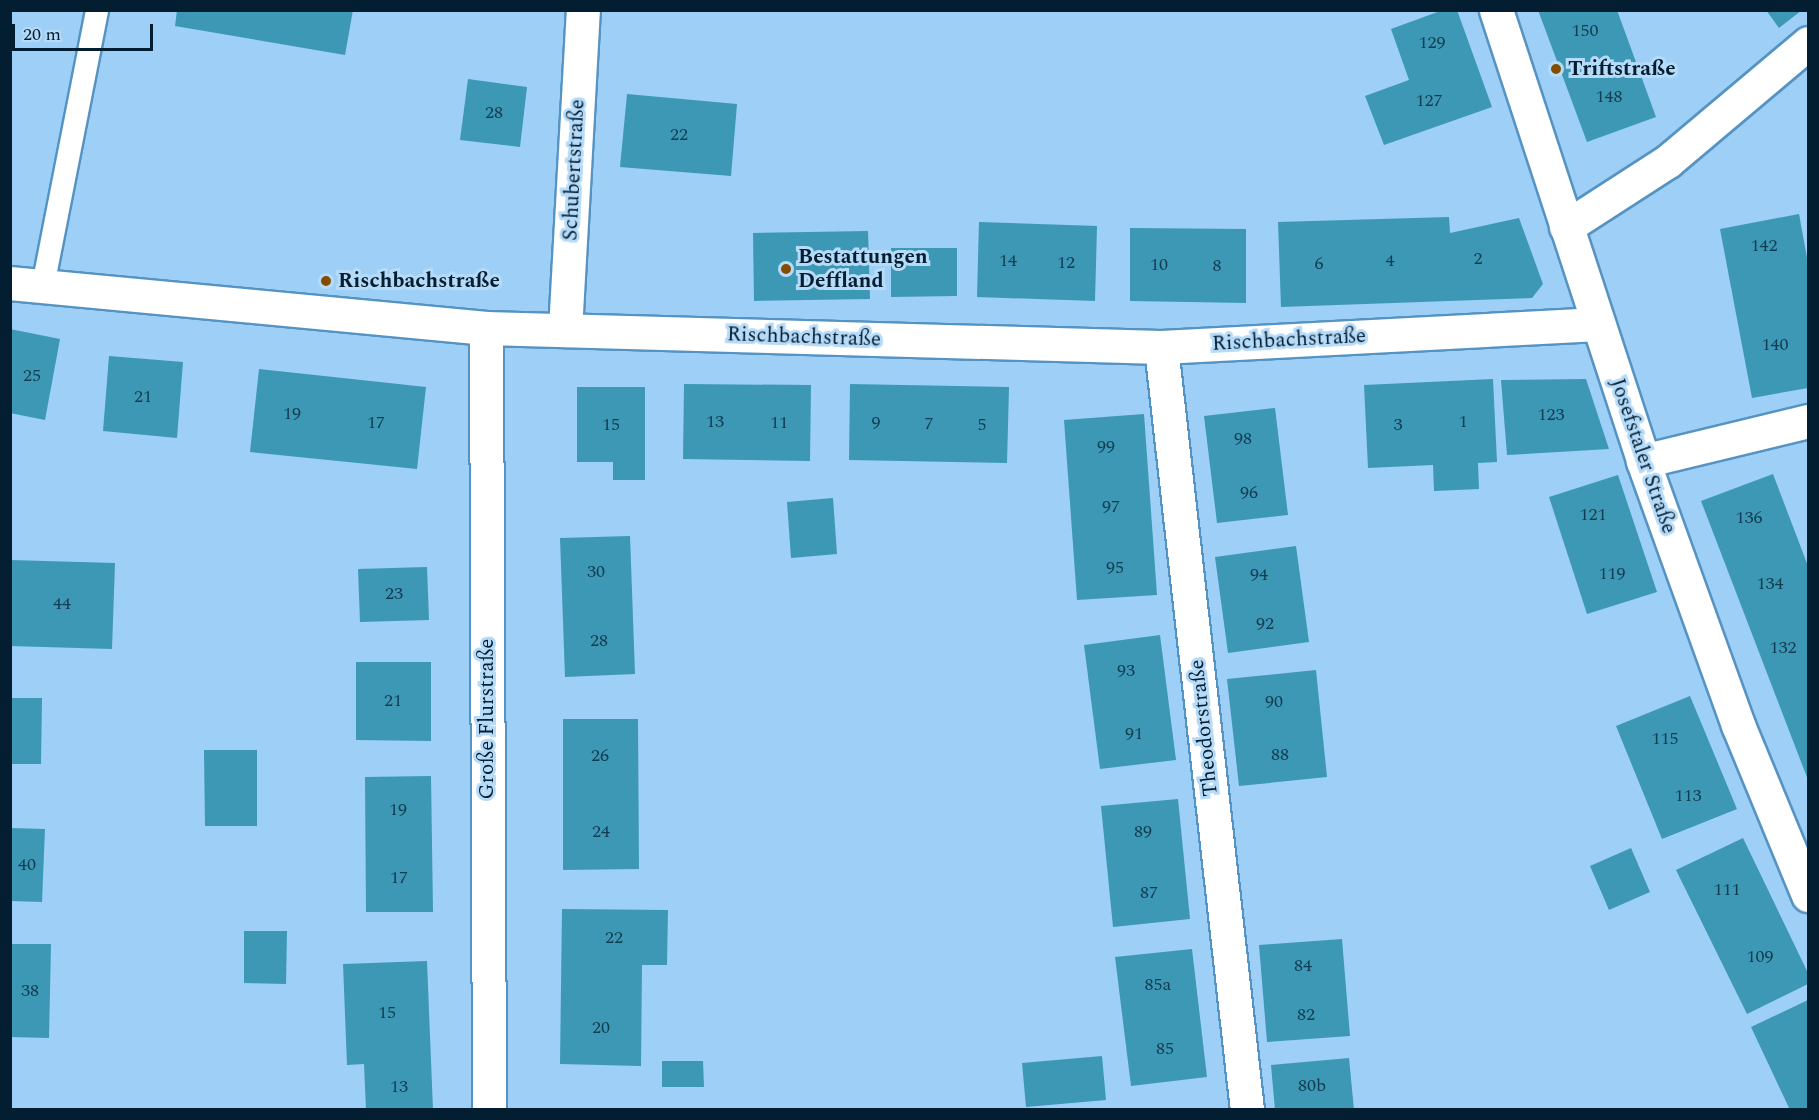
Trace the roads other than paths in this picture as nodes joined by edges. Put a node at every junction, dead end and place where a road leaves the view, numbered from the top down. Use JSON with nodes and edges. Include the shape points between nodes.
{"nodes":[{"id":1,"x":97,"y":10,"type":"edge"},
{"id":2,"x":584,"y":10,"type":"edge"},
{"id":3,"x":1496,"y":10,"type":"edge"},
{"id":4,"x":1809,"y":43,"type":"edge"},
{"id":5,"x":1566,"y":227,"type":"junction"},
{"id":6,"x":10,"y":283,"type":"edge"},
{"id":7,"x":43,"y":286,"type":"junction"},
{"id":8,"x":1598,"y":324,"type":"junction"},
{"id":9,"x":486,"y":328,"type":"junction"},
{"id":10,"x":565,"y":330,"type":"junction"},
{"id":11,"x":1161,"y":347,"type":"junction"},
{"id":12,"x":1809,"y":421,"type":"edge"},
{"id":13,"x":1643,"y":461,"type":"junction"},
{"id":14,"x":1809,"y":895,"type":"edge"},
{"id":15,"x":489,"y":1110,"type":"edge"},
{"id":16,"x":1247,"y":1110,"type":"edge"}],
"edges":[{"from":1,"to":7,"type":"lane"},
{"from":2,"to":10,"type":"street","name":"Schubertstraße"},
{"from":3,"to":5,"type":"street","name":"Josefstaler Straße"},
{"from":4,"to":5,"type":"street","via":[[1668,161]]},
{"from":5,"to":8,"type":"street","name":"Josefstaler Straße"},
{"from":6,"to":7,"type":"street","name":"Rischbachstraße"},
{"from":7,"to":9,"type":"street","name":"Rischbachstraße"},
{"from":8,"to":11,"type":"street","name":"Rischbachstraße"},
{"from":8,"to":13,"type":"street","name":"Josefstaler Straße"},
{"from":9,"to":10,"type":"street","name":"Rischbachstraße"},
{"from":9,"to":15,"type":"street","name":"Große Flurstraße"},
{"from":10,"to":11,"type":"street","name":"Rischbachstraße"},
{"from":11,"to":16,"type":"street","name":"Theodorstraße"},
{"from":12,"to":13,"type":"street"},
{"from":13,"to":14,"type":"street","name":"Josefstaler Straße","via":[[1738,725]]}]}
